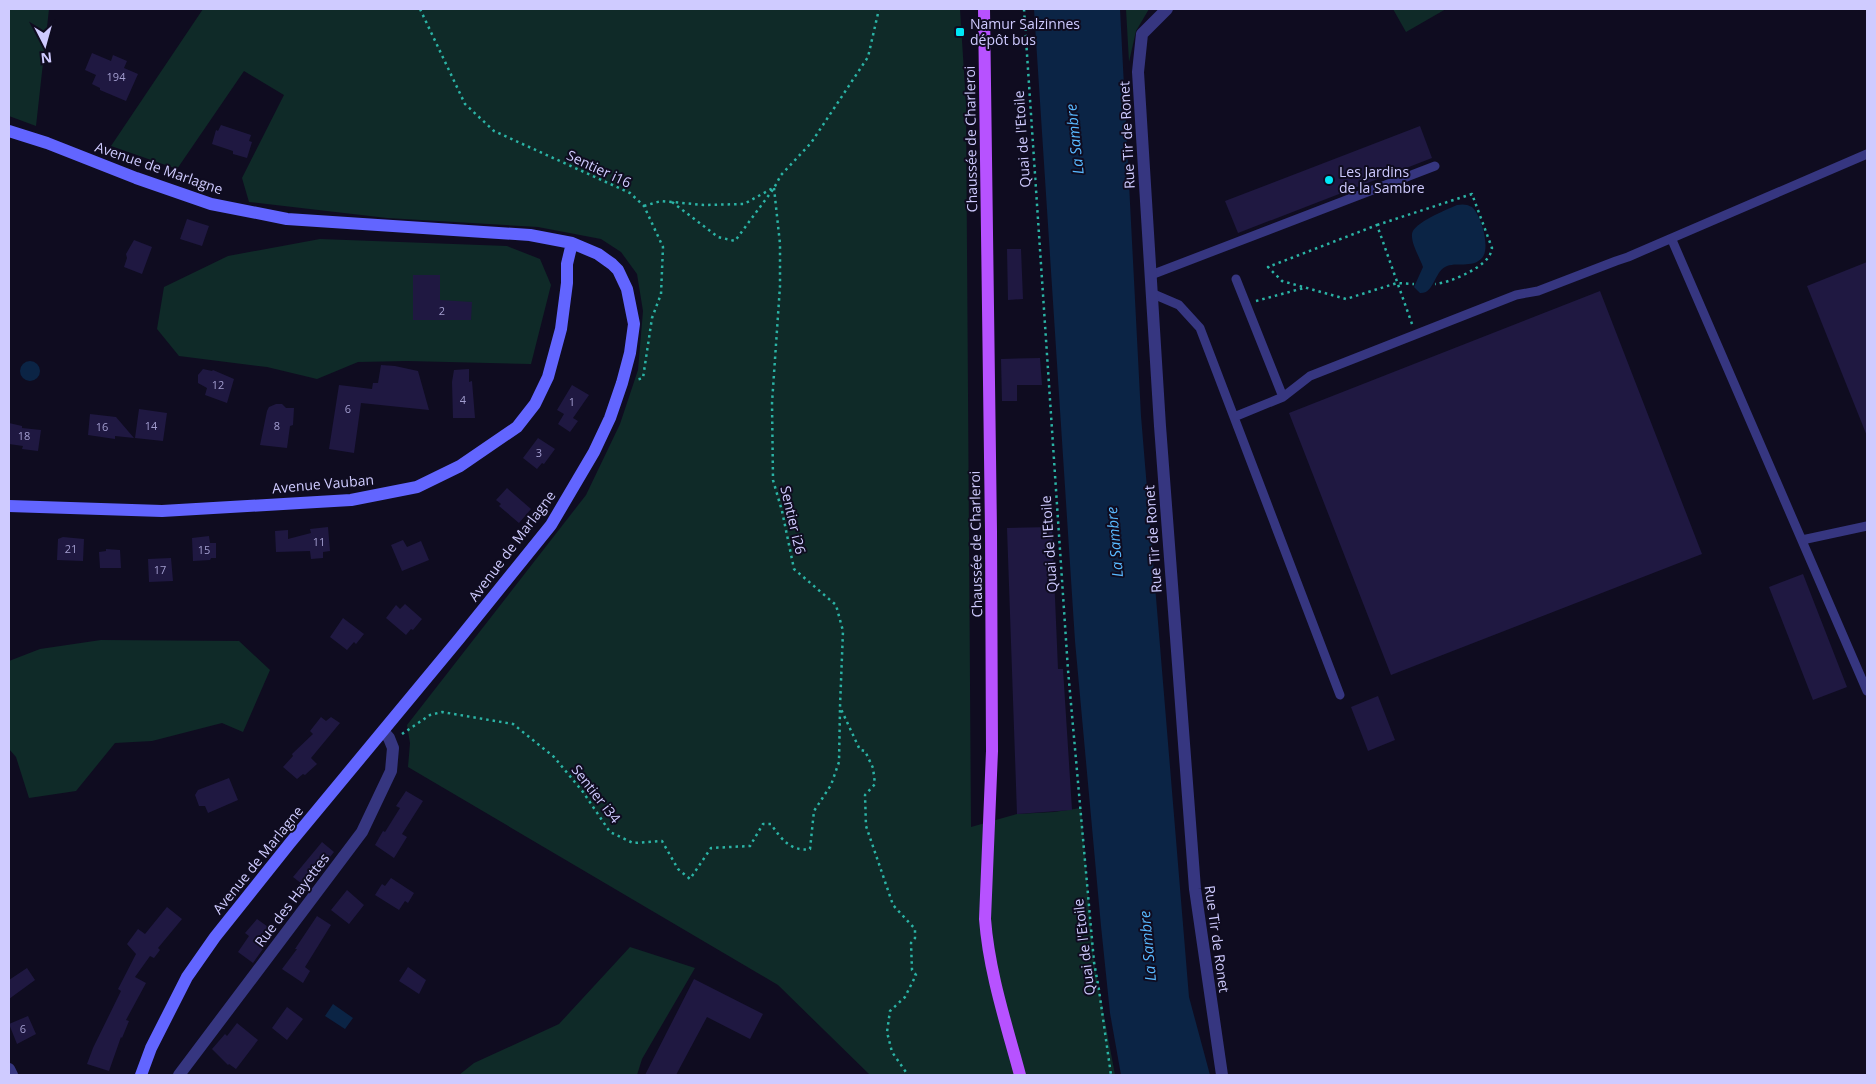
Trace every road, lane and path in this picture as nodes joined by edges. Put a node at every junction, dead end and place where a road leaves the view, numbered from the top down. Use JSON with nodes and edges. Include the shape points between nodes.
{"nodes":[{"id":1,"x":420,"y":9,"type":"edge"},
{"id":2,"x":879,"y":9,"type":"edge"},
{"id":3,"x":984,"y":9,"type":"edge"},
{"id":4,"x":1024,"y":9,"type":"edge"},
{"id":5,"x":1167,"y":9,"type":"edge"},
{"id":6,"x":9,"y":131,"type":"edge"},
{"id":7,"x":1867,"y":154,"type":"edge"},
{"id":8,"x":1435,"y":166,"type":"dead end"},
{"id":9,"x":774,"y":188,"type":"junction"},
{"id":10,"x":672,"y":202,"type":"junction"},
{"id":11,"x":644,"y":206,"type":"junction"},
{"id":12,"x":1377,"y":225,"type":"junction"},
{"id":13,"x":1672,"y":240,"type":"junction"},
{"id":14,"x":572,"y":243,"type":"junction"},
{"id":15,"x":1152,"y":275,"type":"junction"},
{"id":16,"x":1236,"y":279,"type":"dead end"},
{"id":17,"x":1397,"y":282,"type":"junction"},
{"id":18,"x":1414,"y":284,"type":"dead end"},
{"id":19,"x":1435,"y":284,"type":"dead end"},
{"id":20,"x":1305,"y":288,"type":"junction"},
{"id":21,"x":1151,"y":292,"type":"junction"},
{"id":22,"x":1246,"y":304,"type":"junction"},
{"id":23,"x":1416,"y":334,"type":"junction"},
{"id":24,"x":622,"y":383,"type":"junction"},
{"id":25,"x":1283,"y":397,"type":"junction"},
{"id":26,"x":1234,"y":417,"type":"junction"},
{"id":27,"x":9,"y":506,"type":"edge"},
{"id":28,"x":1867,"y":526,"type":"edge"},
{"id":29,"x":1802,"y":540,"type":"junction"},
{"id":30,"x":1867,"y":691,"type":"edge"},
{"id":31,"x":1340,"y":695,"type":"dead end"},
{"id":32,"x":840,"y":707,"type":"junction"},
{"id":33,"x":387,"y":737,"type":"junction"},
{"id":34,"x":9,"y":1069,"type":"edge"},
{"id":35,"x":12,"y":1075,"type":"edge"},
{"id":36,"x":141,"y":1075,"type":"edge"},
{"id":37,"x":179,"y":1075,"type":"edge"},
{"id":38,"x":908,"y":1075,"type":"edge"},
{"id":39,"x":1020,"y":1075,"type":"edge"},
{"id":40,"x":1111,"y":1075,"type":"edge"},
{"id":41,"x":1222,"y":1075,"type":"edge"}],
"edges":[{"from":1,"to":11,"type":"path","name":"Sentier i16","via":[[465,104],[494,131],[630,193]]},
{"from":2,"to":9,"type":"path","via":[[868,57],[811,143]]},
{"from":3,"to":39,"type":"main road","name":"Chaussée de Charleroi","via":[[992,531],[992,752],[985,919],[993,976]]},
{"from":4,"to":40,"type":"path","name":"Quai de l'Etoile","via":[[1068,670],[1094,962]]},
{"from":5,"to":15,"type":"street","name":"Rue Tir de Ronet","via":[[1142,34],[1138,72]]},
{"from":6,"to":14,"type":"main road","name":"Avenue de Marlagne","via":[[211,204],[268,216],[530,235]]},
{"from":7,"to":13,"type":"lane"},
{"from":8,"to":15,"type":"lane"},
{"from":9,"to":10,"type":"path","via":[[744,204]]},
{"from":9,"to":10,"type":"path","via":[[735,241],[718,237]]},
{"from":9,"to":32,"type":"path","name":"Sentier i26","via":[[780,244],[780,286],[772,403],[773,480],[794,569],[836,605],[842,631]]},
{"from":10,"to":11,"type":"path","via":[[661,201]]},
{"from":11,"to":24,"type":"path","name":"Sentier i16","via":[[663,247],[661,294],[652,318],[643,378]]},
{"from":12,"to":17,"type":"path"},
{"from":12,"to":19,"type":"path","via":[[1472,194],[1492,248],[1489,258],[1477,268]]},
{"from":12,"to":20,"type":"path","via":[[1268,267],[1282,281]]},
{"from":13,"to":23,"type":"lane","via":[[1538,292],[1516,295]]},
{"from":13,"to":29,"type":"lane"},
{"from":14,"to":24,"type":"main road","name":"Avenue de Marlagne","via":[[606,259],[618,270],[627,290],[634,324]]},
{"from":14,"to":27,"type":"main road","name":"Avenue Vauban","via":[[561,329],[548,376],[535,404],[517,427],[460,466],[417,487],[351,500],[162,511]]},
{"from":15,"to":21,"type":"street","name":"Rue Tir de Ronet"},
{"from":16,"to":22,"type":"lane"},
{"from":17,"to":18,"type":"path"},
{"from":17,"to":20,"type":"path","via":[[1346,299]]},
{"from":17,"to":23,"type":"path"},
{"from":20,"to":22,"type":"path"},
{"from":21,"to":26,"type":"lane","via":[[1179,305],[1200,328]]},
{"from":21,"to":41,"type":"street","name":"Rue Tir de Ronet","via":[[1195,889]]},
{"from":22,"to":25,"type":"lane"},
{"from":23,"to":25,"type":"lane","via":[[1310,376]]},
{"from":24,"to":33,"type":"main road","name":"Avenue de Marlagne","via":[[594,452],[551,524]]},
{"from":25,"to":26,"type":"lane"},
{"from":26,"to":31,"type":"lane"},
{"from":28,"to":29,"type":"lane"},
{"from":29,"to":30,"type":"lane"},
{"from":32,"to":33,"type":"path","name":"Sentier i34","via":[[839,762],[831,785],[814,811],[810,849],[800,851],[781,839],[771,824],[763,824],[750,846],[711,848],[690,879],[678,869],[662,842],[633,842],[610,832],[554,757],[513,724],[442,712]]},
{"from":32,"to":38,"type":"path","name":"Sentier i26","via":[[860,750],[865,751],[874,768],[875,784],[865,795],[866,826],[878,862],[893,905],[915,929],[915,938],[910,943],[912,970],[916,975],[905,997],[890,1011],[886,1032],[892,1052]]},
{"from":33,"to":36,"type":"main road","name":"Avenue de Marlagne","via":[[290,843],[215,937],[187,977]]},
{"from":33,"to":37,"type":"street","name":"Rue des Hayettes","via":[[393,748],[391,771],[362,832]]},
{"from":34,"to":35,"type":"street"}]}
